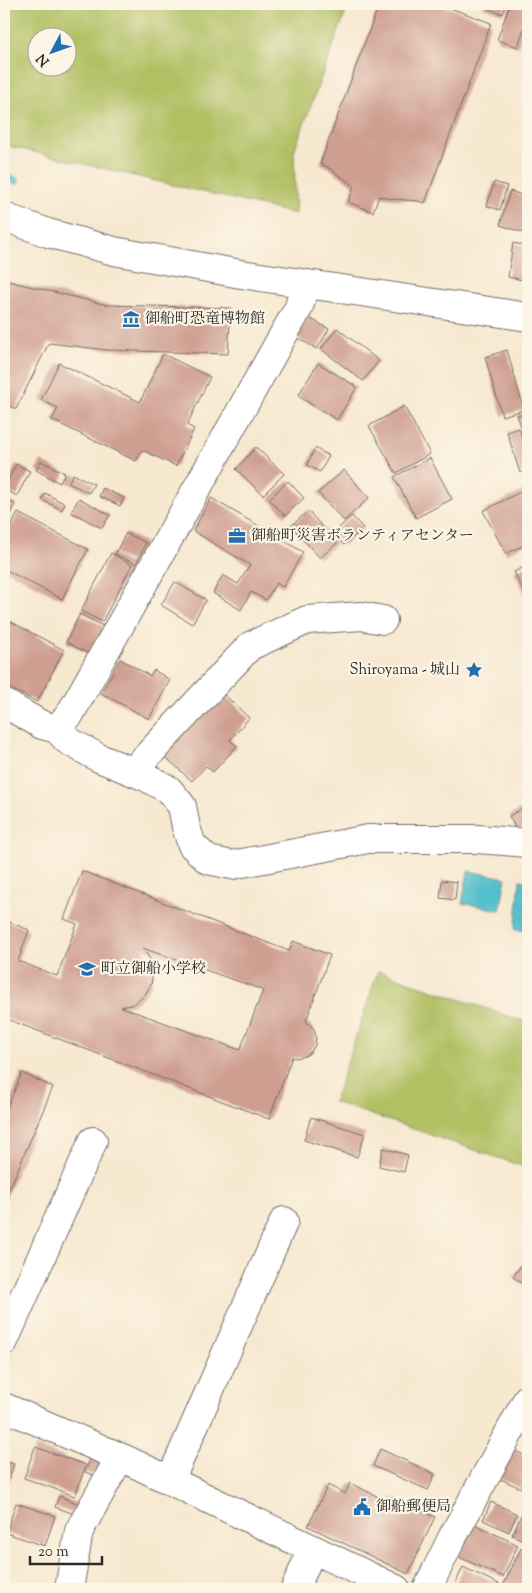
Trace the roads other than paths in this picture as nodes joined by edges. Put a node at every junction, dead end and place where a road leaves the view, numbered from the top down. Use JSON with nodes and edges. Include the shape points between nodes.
{"nodes":[{"id":1,"x":4,"y":217,"type":"edge"},
{"id":2,"x":305,"y":284,"type":"junction"},
{"id":3,"x":528,"y":317,"type":"edge"},
{"id":4,"x":383,"y":620,"type":"dead end"},
{"id":5,"x":4,"y":702,"type":"edge"},
{"id":6,"x":57,"y":729,"type":"junction"},
{"id":7,"x":133,"y":771,"type":"junction"},
{"id":8,"x":528,"y":843,"type":"edge"},
{"id":9,"x":92,"y":1141,"type":"dead end"},
{"id":10,"x":284,"y":1220,"type":"dead end"},
{"id":11,"x":4,"y":1341,"type":"edge"},
{"id":12,"x":528,"y":1398,"type":"edge"},
{"id":13,"x":4,"y":1407,"type":"edge"},
{"id":14,"x":120,"y":1457,"type":"junction"},
{"id":15,"x":170,"y":1481,"type":"junction"},
{"id":16,"x":312,"y":1550,"type":"junction"},
{"id":17,"x":69,"y":1589,"type":"edge"},
{"id":18,"x":295,"y":1589,"type":"edge"},
{"id":19,"x":396,"y":1589,"type":"edge"},
{"id":20,"x":427,"y":1589,"type":"edge"}],
"edges":[{"from":1,"to":2,"type":"street","via":[[114,251]]},
{"from":2,"to":3,"type":"street"},
{"from":2,"to":6,"type":"street","via":[[298,307],[279,342],[70,714]]},
{"from":4,"to":7,"type":"street","via":[[361,616],[307,620],[250,646]]},
{"from":5,"to":6,"type":"street","via":[[42,726]]},
{"from":6,"to":7,"type":"street","via":[[67,740],[99,758]]},
{"from":7,"to":8,"type":"street","via":[[169,790],[182,806],[192,845],[208,860],[232,865],[368,839],[477,838]]},
{"from":9,"to":11,"type":"street"},
{"from":10,"to":15,"type":"street"},
{"from":12,"to":20,"type":"street"},
{"from":13,"to":14,"type":"street"},
{"from":14,"to":15,"type":"street"},
{"from":14,"to":17,"type":"street","via":[[79,1531]]},
{"from":15,"to":16,"type":"street"},
{"from":16,"to":18,"type":"street"},
{"from":16,"to":19,"type":"street"}]}
